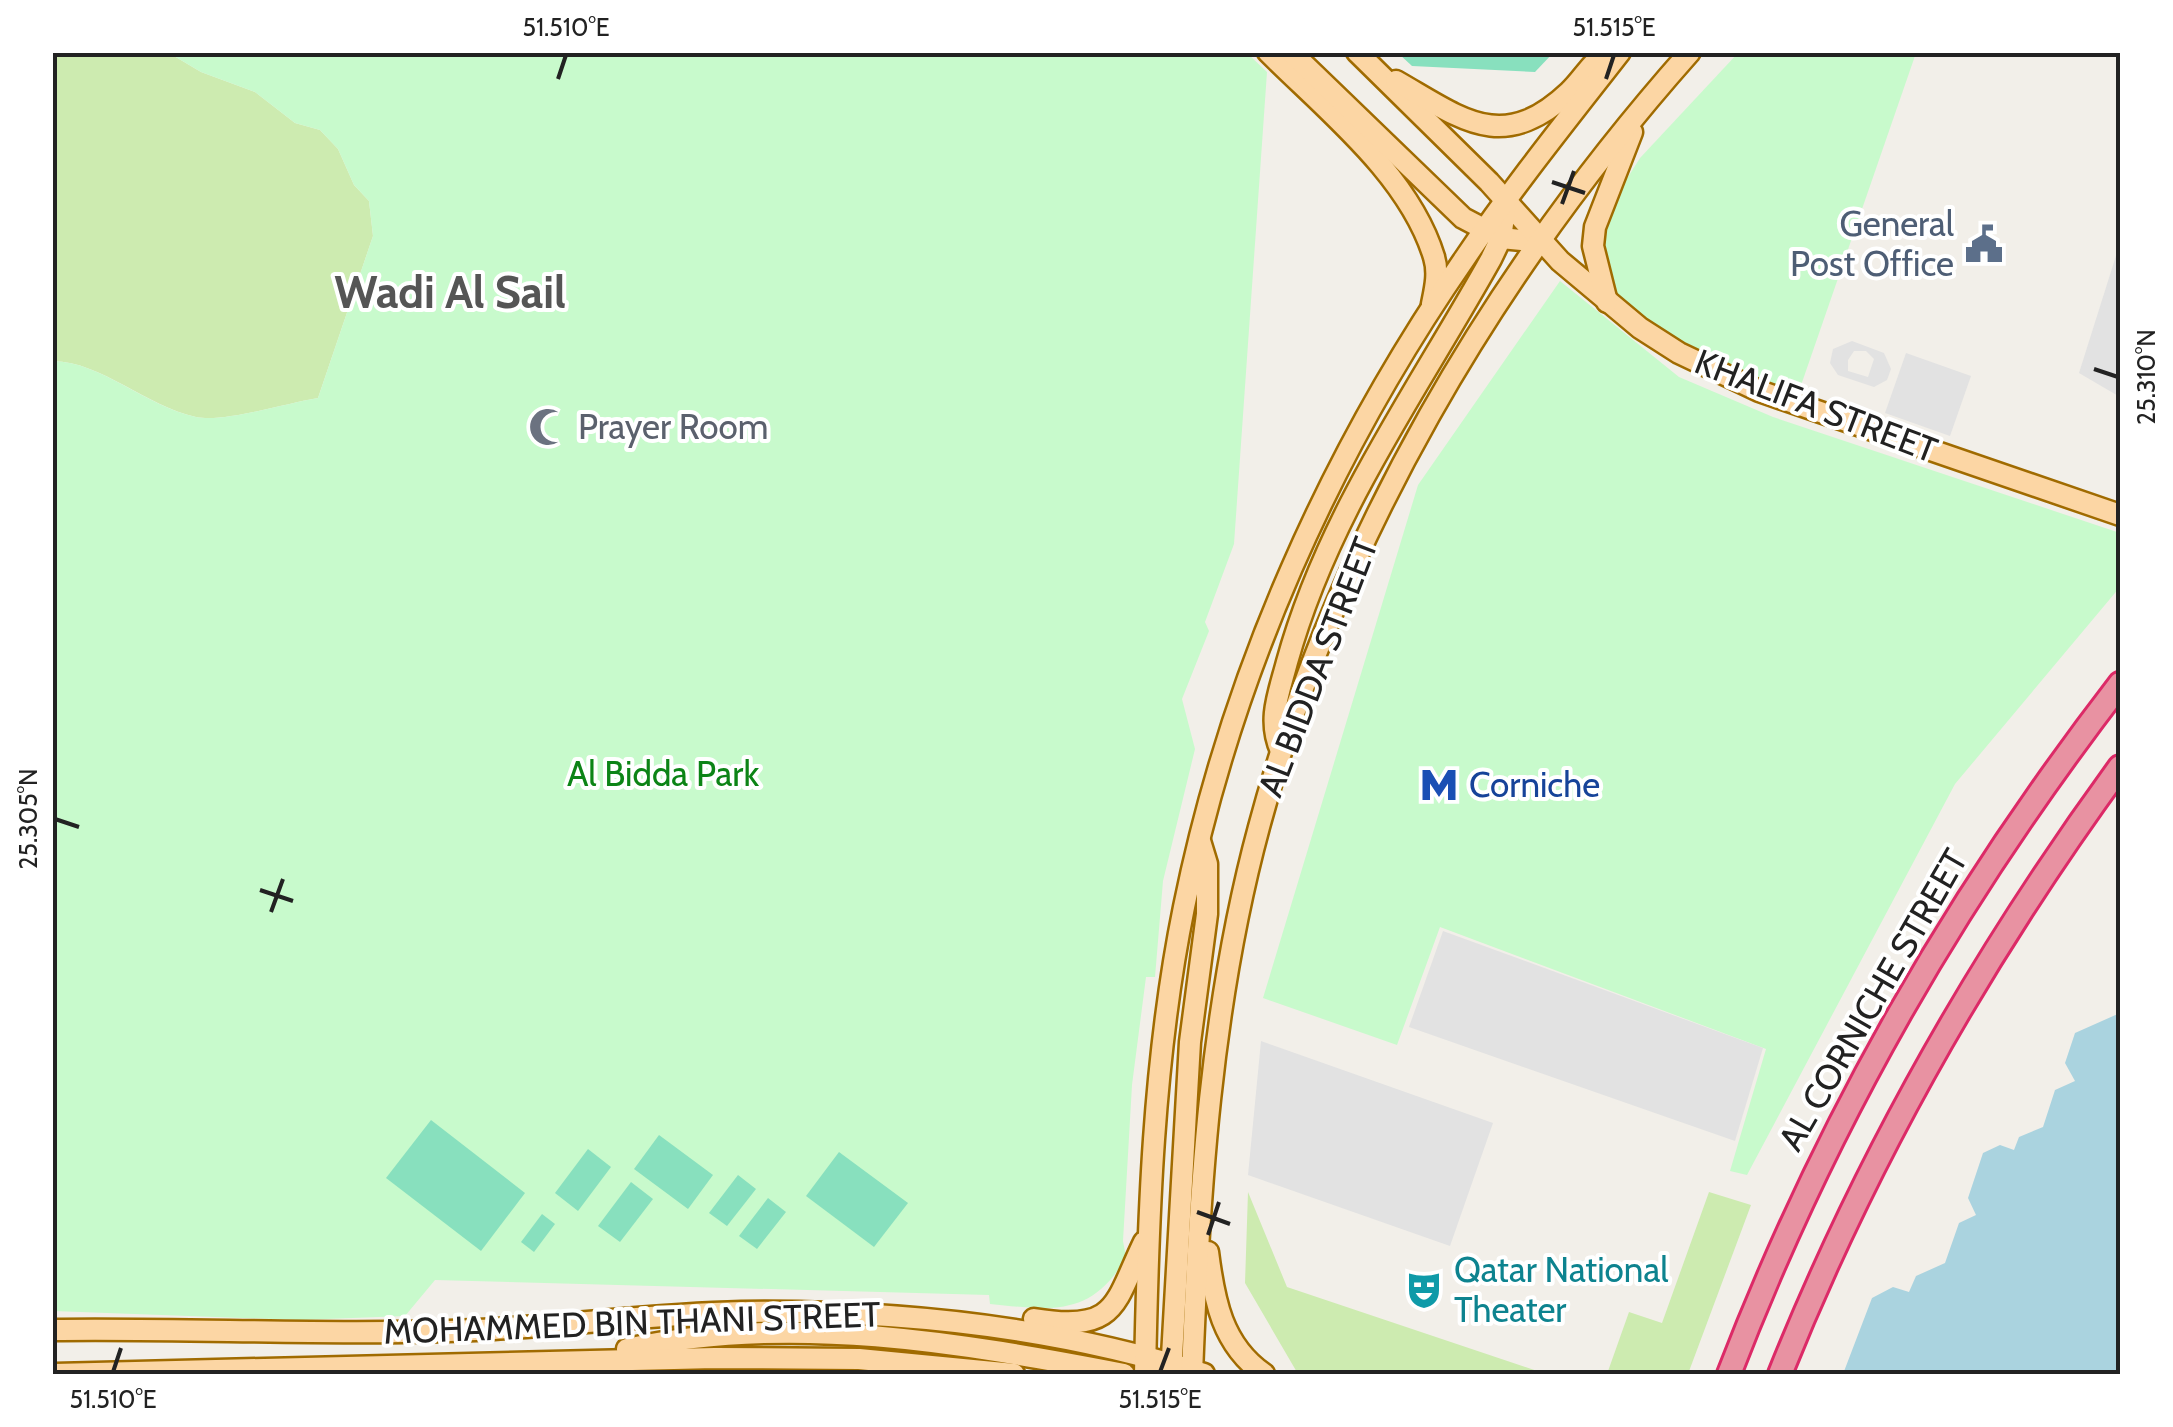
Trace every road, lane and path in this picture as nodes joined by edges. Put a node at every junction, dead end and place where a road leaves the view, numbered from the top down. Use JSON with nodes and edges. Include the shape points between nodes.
{"nodes":[{"id":1,"x":1268,"y":52,"type":"edge"},
{"id":2,"x":1291,"y":52,"type":"edge"},
{"id":3,"x":1356,"y":52,"type":"edge"},
{"id":4,"x":1606,"y":52,"type":"edge"},
{"id":5,"x":1620,"y":52,"type":"edge"},
{"id":6,"x":1690,"y":52,"type":"edge"},
{"id":7,"x":1376,"y":72,"type":"junction"},
{"id":8,"x":1636,"y":117,"type":"junction"},
{"id":9,"x":1506,"y":201,"type":"junction"},
{"id":10,"x":1493,"y":234,"type":"junction"},
{"id":11,"x":1542,"y":242,"type":"junction"},
{"id":12,"x":1607,"y":302,"type":"junction"},
{"id":13,"x":1430,"y":314,"type":"junction"},
{"id":14,"x":2120,"y":515,"type":"edge"},
{"id":15,"x":2120,"y":684,"type":"edge"},
{"id":16,"x":1281,"y":751,"type":"junction"},
{"id":17,"x":2120,"y":767,"type":"edge"},
{"id":18,"x":1199,"y":839,"type":"junction"},
{"id":19,"x":1201,"y":1216,"type":"junction"},
{"id":20,"x":1151,"y":1230,"type":"junction"},
{"id":21,"x":983,"y":1324,"type":"junction"},
{"id":22,"x":58,"y":1331,"type":"edge"},
{"id":23,"x":586,"y":1360,"type":"junction"},
{"id":24,"x":1173,"y":1371,"type":"edge"},
{"id":25,"x":989,"y":1372,"type":"edge"},
{"id":26,"x":55,"y":1374,"type":"edge"},
{"id":27,"x":1014,"y":1374,"type":"edge"},
{"id":28,"x":1124,"y":1374,"type":"edge"},
{"id":29,"x":1264,"y":1374,"type":"edge"},
{"id":30,"x":1728,"y":1374,"type":"edge"},
{"id":31,"x":1780,"y":1374,"type":"edge"}],
"edges":[{"from":1,"to":13,"type":"main road","via":[[1402,196],[1435,259]]},
{"from":2,"to":10,"type":"main road","via":[[1449,206]]},
{"from":3,"to":7,"type":"main road","name":"KHALIFA STREET"},
{"from":4,"to":7,"type":"main road","via":[[1544,113],[1498,128],[1463,121]]},
{"from":5,"to":9,"type":"main road"},
{"from":6,"to":8,"type":"main road","name":"AL BIDDA STREET"},
{"from":7,"to":9,"type":"main road","name":"KHALIFA STREET"},
{"from":8,"to":11,"type":"main road","name":"AL BIDDA STREET"},
{"from":8,"to":12,"type":"main road","via":[[1595,227]]},
{"from":9,"to":10,"type":"main road"},
{"from":9,"to":11,"type":"main road","name":"KHALIFA STREET"},
{"from":10,"to":11,"type":"main road"},
{"from":10,"to":13,"type":"main road","name":"AL BIDDA STREET"},
{"from":10,"to":16,"type":"main road","via":[[1312,583],[1274,713]]},
{"from":11,"to":12,"type":"main road","name":"KHALIFA STREET"},
{"from":11,"to":16,"type":"main road","name":"AL BIDDA STREET","via":[[1445,390],[1376,514],[1327,622]]},
{"from":12,"to":14,"type":"main road","name":"KHALIFA STREET","via":[[1733,381]]},
{"from":13,"to":18,"type":"main road","name":"AL BIDDA STREET","via":[[1344,459],[1288,574],[1234,719]]},
{"from":15,"to":30,"type":"highway","name":"AL CORNICHE STREET","via":[[1970,894],[1882,1040],[1815,1166]]},
{"from":16,"to":19,"type":"main road","name":"AL BIDDA STREET","via":[[1230,958]]},
{"from":17,"to":31,"type":"highway","via":[[2004,933],[1916,1083],[1857,1196]]},
{"from":18,"to":20,"type":"main road","name":"AL BIDDA STREET","via":[[1164,1038]]},
{"from":18,"to":24,"type":"main road","via":[[1207,864],[1207,914],[1190,1042]]},
{"from":19,"to":24,"type":"main road","name":"AL BIDDA STREET"},
{"from":19,"to":29,"type":"main road","via":[[1222,1324],[1236,1349]]},
{"from":20,"to":21,"type":"main road","via":[[1108,1311],[1073,1324],[1016,1317]]},
{"from":20,"to":24,"type":"main road","name":"AL BIDDA STREET"},
{"from":21,"to":22,"type":"main road","name":"MOHAMMED BIN THANI STREET","via":[[755,1312],[474,1330]]},
{"from":21,"to":24,"type":"main road","name":"MOHAMMED BIN THANI STREET"},
{"from":23,"to":25,"type":"main road","name":"MOHAMMED BIN THANI STREET","via":[[859,1359]]},
{"from":23,"to":26,"type":"main road","name":"MOHAMMED BIN THANI STREET"},
{"from":23,"to":28,"type":"main road","via":[[713,1337],[841,1336],[988,1349]]},
{"from":25,"to":27,"type":"main road","name":"MOHAMMED BIN THANI STREET"}]}
